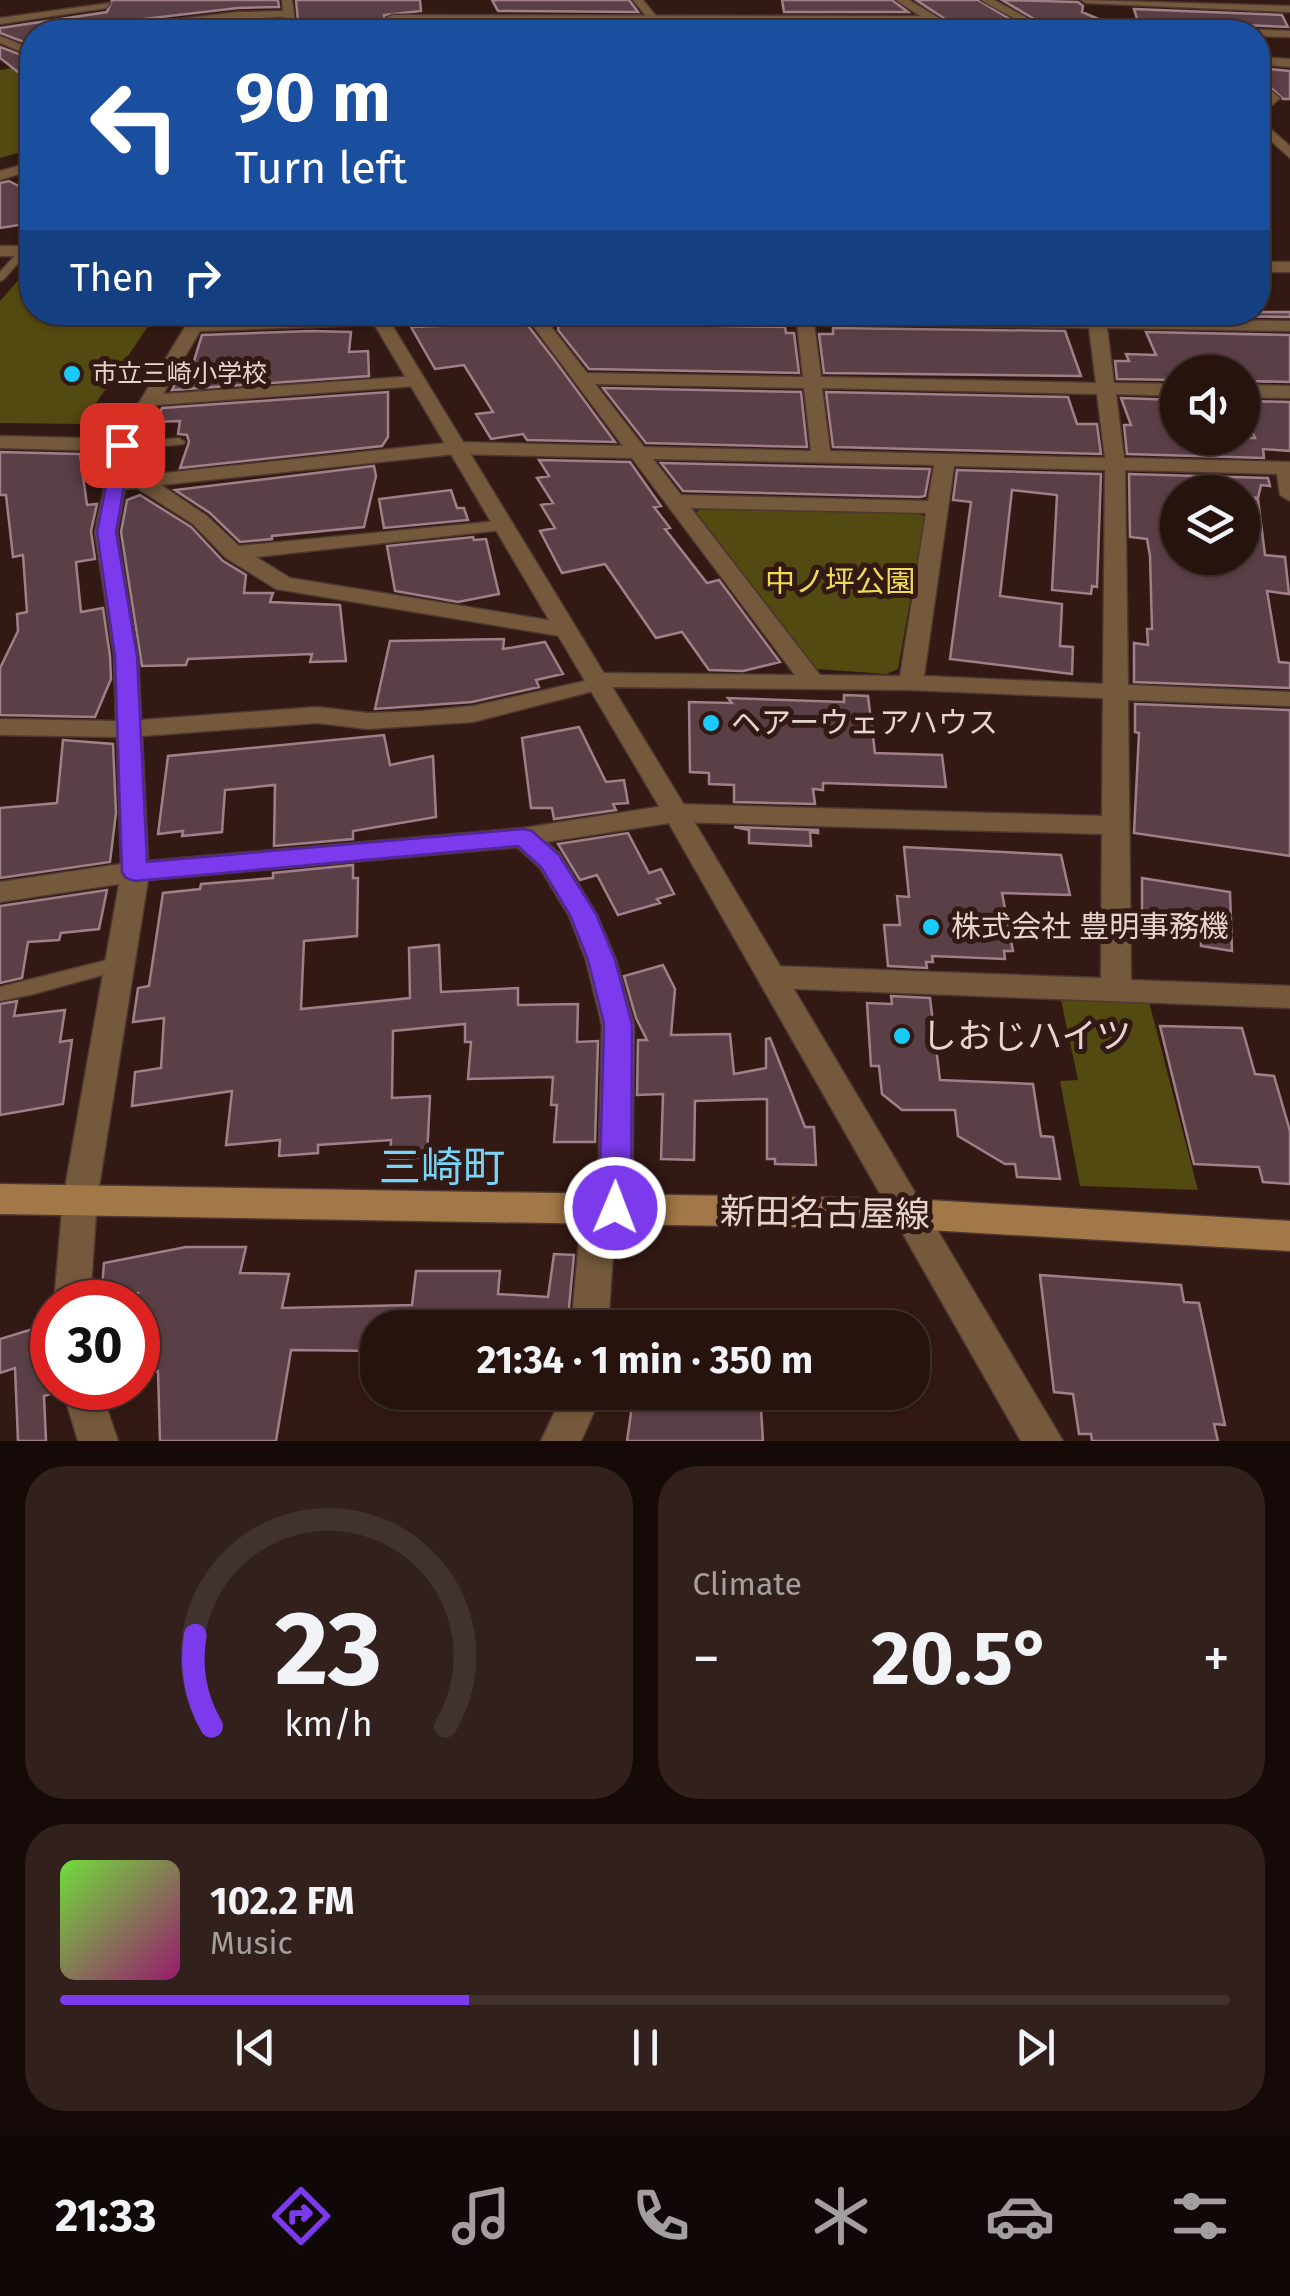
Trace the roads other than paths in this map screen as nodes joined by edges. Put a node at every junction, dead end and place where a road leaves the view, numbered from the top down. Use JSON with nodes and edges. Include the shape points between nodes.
{"nodes":[{"id":1,"x":201,"y":0,"type":"edge"},
{"id":2,"x":287,"y":0,"type":"edge"},
{"id":3,"x":385,"y":0,"type":"edge"},
{"id":4,"x":638,"y":0,"type":"edge"},
{"id":5,"x":687,"y":0,"type":"edge"},
{"id":6,"x":901,"y":0,"type":"edge"},
{"id":7,"x":986,"y":0,"type":"edge"},
{"id":8,"x":1083,"y":0,"type":"edge"},
{"id":9,"x":105,"y":3,"type":"edge"},
{"id":10,"x":1290,"y":9,"type":"edge"},
{"id":11,"x":288,"y":14,"type":"junction"},
{"id":12,"x":1113,"y":14,"type":"dead end"},
{"id":13,"x":216,"y":17,"type":"junction"},
{"id":14,"x":392,"y":18,"type":"joint"},
{"id":15,"x":602,"y":18,"type":"joint"},
{"id":16,"x":654,"y":18,"type":"junction"},
{"id":17,"x":702,"y":18,"type":"junction"},
{"id":18,"x":771,"y":18,"type":"joint"},
{"id":19,"x":932,"y":19,"type":"joint"},
{"id":20,"x":127,"y":20,"type":"edge"},
{"id":21,"x":196,"y":20,"type":"edge"},
{"id":22,"x":289,"y":20,"type":"edge"},
{"id":23,"x":1024,"y":20,"type":"edge"},
{"id":24,"x":0,"y":21,"type":"edge"},
{"id":25,"x":1283,"y":142,"type":"edge"},
{"id":26,"x":1290,"y":154,"type":"edge"},
{"id":27,"x":20,"y":258,"type":"edge"},
{"id":28,"x":0,"y":278,"type":"edge"},
{"id":29,"x":195,"y":325,"type":"edge"},
{"id":30,"x":382,"y":325,"type":"edge"},
{"id":31,"x":540,"y":325,"type":"edge"},
{"id":32,"x":805,"y":325,"type":"edge"},
{"id":33,"x":1098,"y":325,"type":"edge"},
{"id":34,"x":582,"y":378,"type":"junction"},
{"id":35,"x":416,"y":381,"type":"junction"},
{"id":36,"x":814,"y":383,"type":"junction"},
{"id":37,"x":1104,"y":389,"type":"junction"},
{"id":38,"x":1160,"y":390,"type":"edge"},
{"id":39,"x":1260,"y":392,"type":"edge"},
{"id":40,"x":1290,"y":392,"type":"edge"},
{"id":41,"x":150,"y":400,"type":"junction"},
{"id":42,"x":0,"y":442,"type":"edge"},
{"id":43,"x":179,"y":442,"type":"dead end"},
{"id":44,"x":122,"y":446,"type":"junction"},
{"id":45,"x":456,"y":448,"type":"junction"},
{"id":46,"x":640,"y":454,"type":"junction"},
{"id":47,"x":821,"y":456,"type":"junction"},
{"id":48,"x":945,"y":458,"type":"junction"},
{"id":49,"x":1116,"y":462,"type":"junction"},
{"id":50,"x":1288,"y":468,"type":"edge"},
{"id":51,"x":142,"y":482,"type":"junction"},
{"id":52,"x":114,"y":484,"type":"junction"},
{"id":53,"x":1290,"y":496,"type":"edge"},
{"id":54,"x":676,"y":501,"type":"junction"},
{"id":55,"x":937,"y":508,"type":"junction"},
{"id":56,"x":502,"y":524,"type":"junction"},
{"id":57,"x":234,"y":553,"type":"junction"},
{"id":58,"x":566,"y":630,"type":"junction"},
{"id":59,"x":812,"y":681,"type":"junction"},
{"id":60,"x":597,"y":682,"type":"junction"},
{"id":61,"x":910,"y":683,"type":"junction"},
{"id":62,"x":1116,"y":694,"type":"junction"},
{"id":63,"x":1290,"y":700,"type":"edge"},
{"id":64,"x":0,"y":727,"type":"edge"},
{"id":65,"x":131,"y":729,"type":"junction"},
{"id":66,"x":676,"y":813,"type":"junction"},
{"id":67,"x":1117,"y":825,"type":"junction"},
{"id":68,"x":523,"y":837,"type":"junction"},
{"id":69,"x":135,"y":872,"type":"junction"},
{"id":70,"x":0,"y":892,"type":"edge"},
{"id":71,"x":120,"y":964,"type":"junction"},
{"id":72,"x":773,"y":977,"type":"junction"},
{"id":73,"x":1116,"y":990,"type":"junction"},
{"id":74,"x":0,"y":994,"type":"edge"},
{"id":75,"x":1290,"y":997,"type":"edge"},
{"id":76,"x":80,"y":1198,"type":"junction"},
{"id":77,"x":0,"y":1199,"type":"edge"},
{"id":78,"x":607,"y":1208,"type":"junction"},
{"id":79,"x":912,"y":1214,"type":"junction"},
{"id":80,"x":1290,"y":1236,"type":"edge"},
{"id":81,"x":74,"y":1280,"type":"edge"},
{"id":82,"x":593,"y":1310,"type":"edge"},
{"id":83,"x":88,"y":1410,"type":"edge"},
{"id":84,"x":576,"y":1410,"type":"edge"},
{"id":85,"x":98,"y":1441,"type":"edge"},
{"id":86,"x":561,"y":1441,"type":"edge"},
{"id":87,"x":1043,"y":1441,"type":"edge"}],
"edges":[{"from":1,"to":13,"type":"street"},
{"from":2,"to":11,"type":"street"},
{"from":3,"to":14,"type":"street"},
{"from":4,"to":16,"type":"street"},
{"from":5,"to":17,"type":"street"},
{"from":6,"to":19,"type":"street"},
{"from":7,"to":23,"type":"street"},
{"from":8,"to":10,"type":"street"},
{"from":8,"to":12,"type":"street"},
{"from":9,"to":20,"type":"street"},
{"from":9,"to":24,"type":"street"},
{"from":11,"to":13,"type":"street"},
{"from":11,"to":22,"type":"street"},
{"from":13,"to":21,"type":"street"},
{"from":14,"to":15,"type":"street"},
{"from":15,"to":16,"type":"street"},
{"from":16,"to":17,"type":"street"},
{"from":17,"to":18,"type":"street"},
{"from":18,"to":19,"type":"street"},
{"from":25,"to":26,"type":"street"},
{"from":27,"to":28,"type":"lane"},
{"from":29,"to":41,"type":"street"},
{"from":30,"to":35,"type":"street"},
{"from":31,"to":34,"type":"street"},
{"from":32,"to":36,"type":"street"},
{"from":33,"to":37,"type":"street"},
{"from":34,"to":36,"type":"street"},
{"from":34,"to":46,"type":"street"},
{"from":35,"to":41,"type":"street"},
{"from":35,"to":45,"type":"street"},
{"from":36,"to":37,"type":"street"},
{"from":36,"to":47,"type":"street"},
{"from":37,"to":38,"type":"street"},
{"from":37,"to":49,"type":"street"},
{"from":39,"to":40,"type":"street"},
{"from":41,"to":44,"type":"street"},
{"from":42,"to":44,"type":"street"},
{"from":43,"to":44,"type":"lane"},
{"from":44,"to":52,"type":"street"},
{"from":45,"to":46,"type":"street"},
{"from":45,"to":51,"type":"street"},
{"from":45,"to":56,"type":"street"},
{"from":46,"to":47,"type":"street"},
{"from":46,"to":54,"type":"street"},
{"from":47,"to":48,"type":"street"},
{"from":48,"to":49,"type":"street"},
{"from":48,"to":55,"type":"street"},
{"from":49,"to":50,"type":"street"},
{"from":49,"to":62,"type":"street"},
{"from":50,"to":53,"type":"street"},
{"from":51,"to":52,"type":"street"},
{"from":51,"to":57,"type":"street","via":[[200,520]]},
{"from":52,"to":65,"type":"street","via":[[106,532]]},
{"from":54,"to":55,"type":"street"},
{"from":54,"to":59,"type":"street"},
{"from":55,"to":61,"type":"street"},
{"from":56,"to":57,"type":"street"},
{"from":56,"to":58,"type":"street"},
{"from":57,"to":58,"type":"street","via":[[284,584]]},
{"from":58,"to":60,"type":"street"},
{"from":59,"to":60,"type":"street"},
{"from":59,"to":61,"type":"street"},
{"from":60,"to":65,"type":"street","via":[[474,714],[368,721],[318,715]]},
{"from":60,"to":66,"type":"street"},
{"from":61,"to":62,"type":"street"},
{"from":62,"to":63,"type":"street"},
{"from":62,"to":67,"type":"street"},
{"from":64,"to":65,"type":"street"},
{"from":65,"to":69,"type":"street"},
{"from":66,"to":67,"type":"street"},
{"from":66,"to":68,"type":"street"},
{"from":66,"to":72,"type":"street"},
{"from":67,"to":73,"type":"street"},
{"from":68,"to":69,"type":"street"},
{"from":68,"to":78,"type":"street","via":[[550,861],[583,914],[618,1024]]},
{"from":69,"to":70,"type":"street"},
{"from":69,"to":71,"type":"street"},
{"from":71,"to":74,"type":"lane"},
{"from":71,"to":76,"type":"street"},
{"from":72,"to":73,"type":"street"},
{"from":72,"to":79,"type":"street"},
{"from":73,"to":75,"type":"street"},
{"from":76,"to":77,"type":"main road","name":"新田名古屋線"},
{"from":76,"to":78,"type":"main road","name":"新田名古屋線"},
{"from":76,"to":81,"type":"street"},
{"from":78,"to":79,"type":"main road","name":"新田名古屋線"},
{"from":78,"to":82,"type":"street"},
{"from":79,"to":80,"type":"main road","name":"新田名古屋線"},
{"from":79,"to":87,"type":"street"},
{"from":83,"to":85,"type":"street"},
{"from":84,"to":86,"type":"street"}]}
